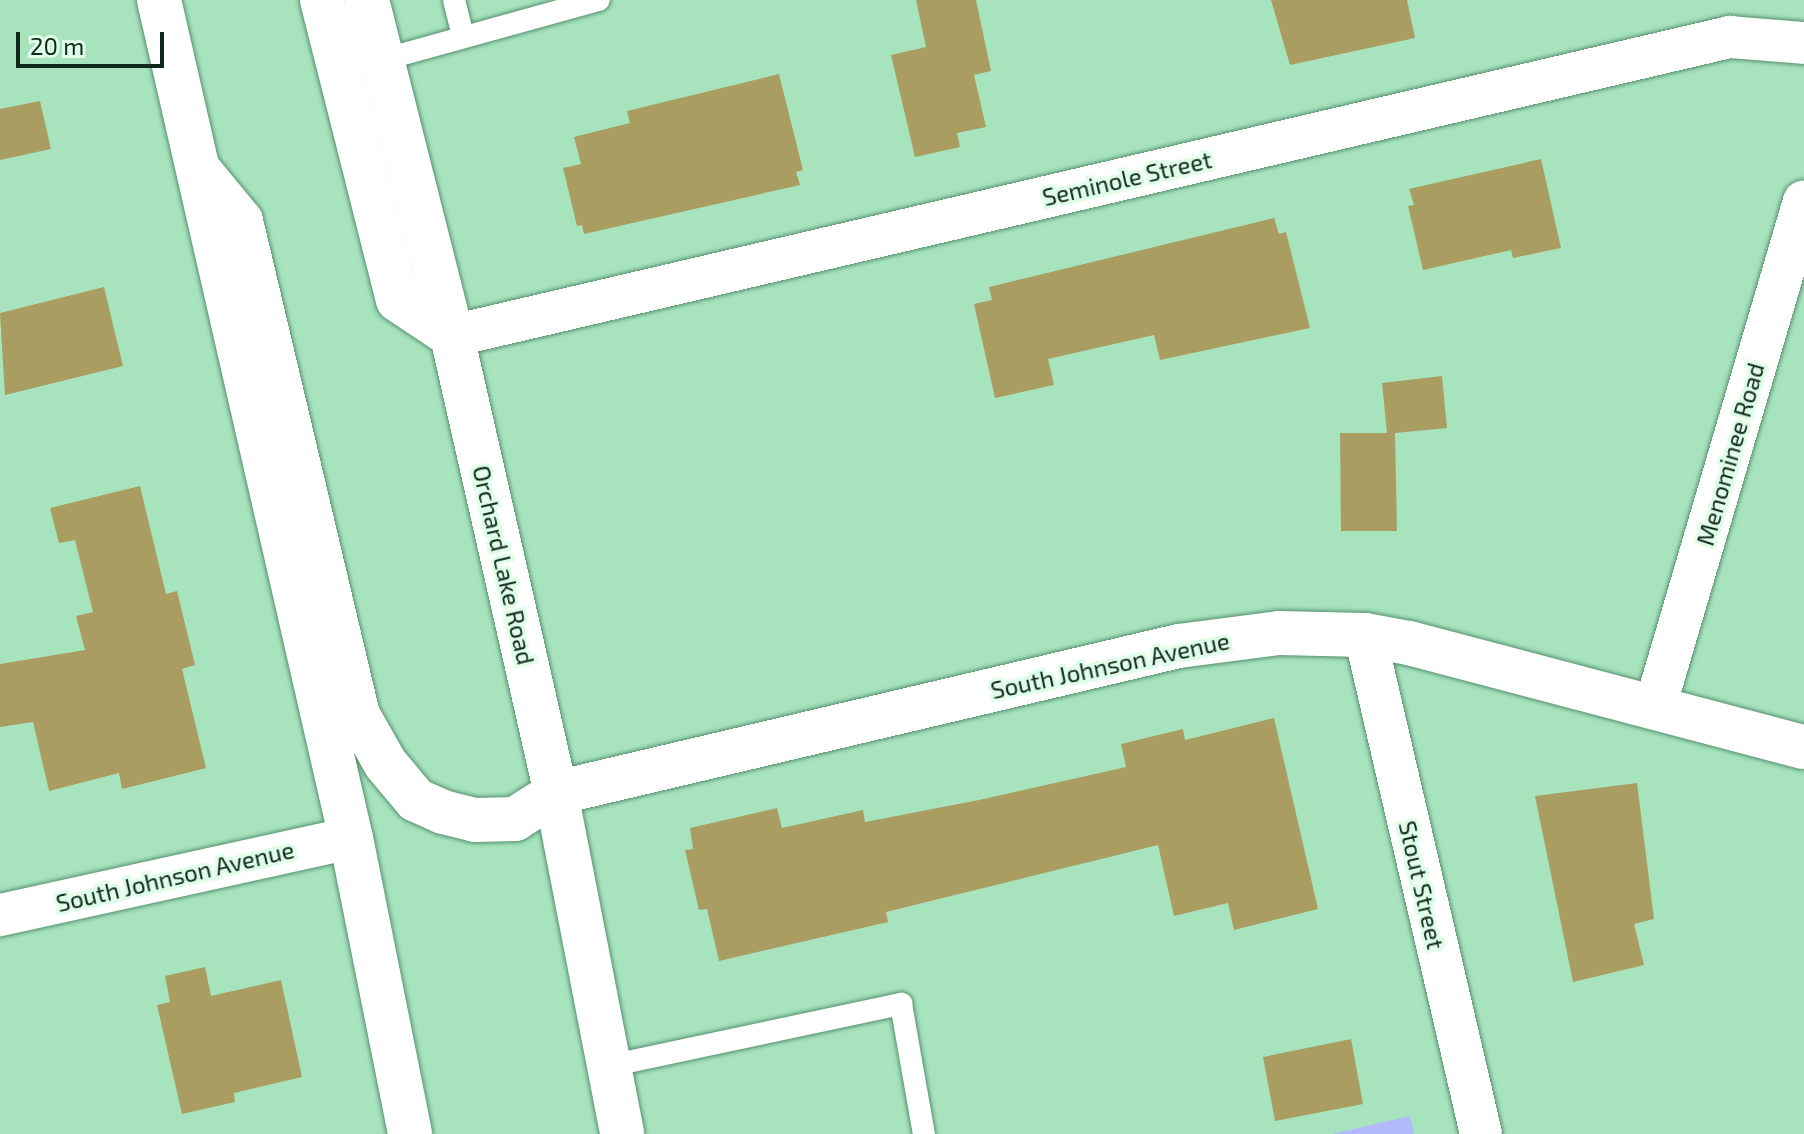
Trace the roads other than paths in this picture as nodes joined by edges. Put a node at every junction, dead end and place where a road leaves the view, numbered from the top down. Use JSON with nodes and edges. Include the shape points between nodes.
{"nodes":[{"id":1,"x":322,"y":0,"type":"edge"},
{"id":2,"x":367,"y":0,"type":"edge"},
{"id":3,"x":454,"y":0,"type":"edge"},
{"id":4,"x":599,"y":0,"type":"edge"},
{"id":5,"x":162,"y":5,"type":"edge"},
{"id":6,"x":463,"y":37,"type":"junction"},
{"id":7,"x":1804,"y":43,"type":"edge"},
{"id":8,"x":382,"y":60,"type":"junction"},
{"id":9,"x":199,"y":170,"type":"junction"},
{"id":10,"x":1804,"y":201,"type":"edge"},
{"id":11,"x":452,"y":336,"type":"junction"},
{"id":12,"x":1365,"y":635,"type":"junction"},
{"id":13,"x":1655,"y":707,"type":"junction"},
{"id":14,"x":1804,"y":747,"type":"edge"},
{"id":15,"x":556,"y":793,"type":"junction"},
{"id":16,"x":351,"y":838,"type":"junction"},
{"id":17,"x":0,"y":915,"type":"edge"},
{"id":18,"x":609,"y":1066,"type":"junction"},
{"id":19,"x":410,"y":1134,"type":"edge"},
{"id":20,"x":622,"y":1134,"type":"edge"},
{"id":21,"x":924,"y":1134,"type":"edge"},
{"id":22,"x":1481,"y":1134,"type":"edge"}],
"edges":[{"from":1,"to":11,"type":"main road","via":[[398,300]]},
{"from":2,"to":8,"type":"main road","name":"Orchard Lake Road"},
{"from":3,"to":6,"type":"lane"},
{"from":4,"to":6,"type":"lane"},
{"from":5,"to":9,"type":"main road"},
{"from":6,"to":8,"type":"lane"},
{"from":7,"to":11,"type":"street","name":"Seminole Street","via":[[1730,37]]},
{"from":8,"to":11,"type":"main road","name":"Orchard Lake Road"},
{"from":9,"to":15,"type":"main road","name":"South Johnson Avenue","via":[[241,221],[358,715],[385,763],[416,800],[475,820],[515,819]]},
{"from":9,"to":16,"type":"main road"},
{"from":10,"to":13,"type":"street","name":"Menominee Road"},
{"from":11,"to":15,"type":"main road","name":"Orchard Lake Road"},
{"from":12,"to":13,"type":"main road","name":"South Johnson Avenue"},
{"from":12,"to":15,"type":"main road","name":"South Johnson Avenue","via":[[1279,633],[1179,646]]},
{"from":12,"to":22,"type":"street","name":"Stout Street"},
{"from":13,"to":14,"type":"main road","name":"South Johnson Avenue"},
{"from":15,"to":18,"type":"main road","name":"Orchard Lake Road"},
{"from":16,"to":17,"type":"street","name":"South Johnson Avenue"},
{"from":16,"to":19,"type":"main road"},
{"from":18,"to":20,"type":"main road","name":"Orchard Lake Road"},
{"from":18,"to":21,"type":"lane","via":[[901,1004]]}]}
